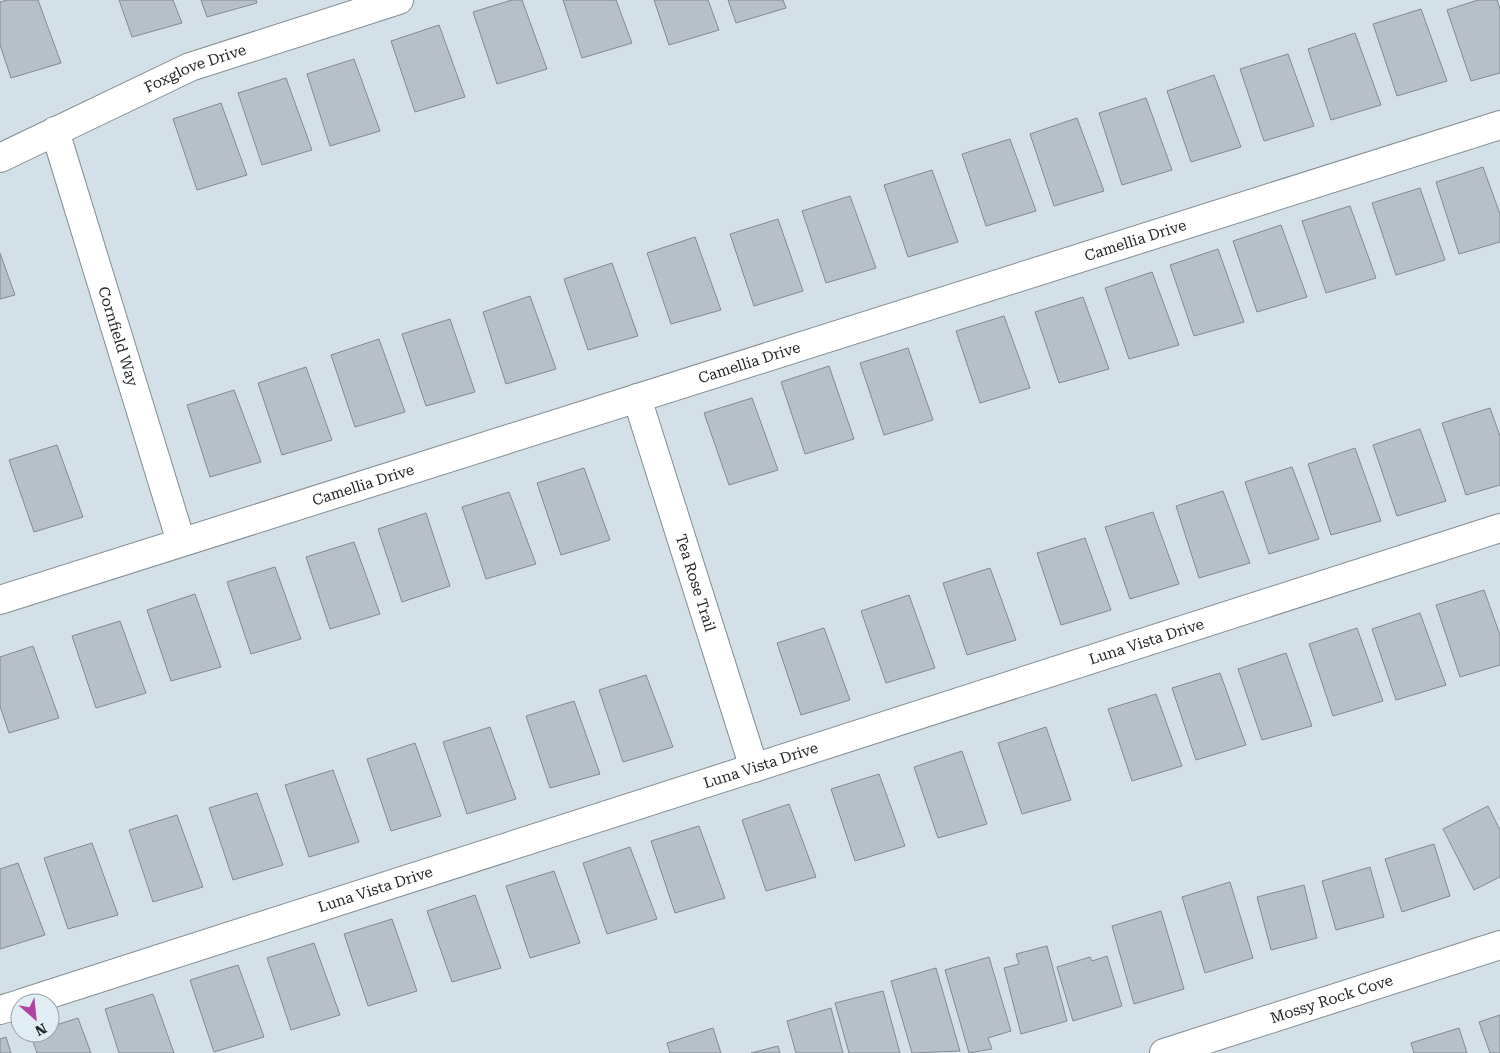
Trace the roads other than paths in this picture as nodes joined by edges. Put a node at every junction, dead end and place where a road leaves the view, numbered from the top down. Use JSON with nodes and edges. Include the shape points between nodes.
{"nodes":[{"id":1,"x":399,"y":0,"type":"edge"},
{"id":2,"x":1500,"y":125,"type":"edge"},
{"id":3,"x":55,"y":131,"type":"junction"},
{"id":4,"x":0,"y":158,"type":"edge"},
{"id":5,"x":637,"y":398,"type":"junction"},
{"id":6,"x":1500,"y":528,"type":"edge"},
{"id":7,"x":181,"y":542,"type":"junction"},
{"id":8,"x":0,"y":600,"type":"edge"},
{"id":9,"x":754,"y":768,"type":"junction"},
{"id":10,"x":1500,"y":945,"type":"edge"},
{"id":11,"x":52,"y":993,"type":"edge"},
{"id":12,"x":1164,"y":1053,"type":"edge"}],
"edges":[{"from":1,"to":3,"type":"street","name":"Foxglove Drive","via":[[190,67]]},
{"from":2,"to":5,"type":"street","name":"Camellia Drive"},
{"from":3,"to":4,"type":"street","name":"Foxglove Drive"},
{"from":3,"to":7,"type":"street","name":"Cornfield Way"},
{"from":5,"to":7,"type":"street","name":"Camellia Drive"},
{"from":5,"to":9,"type":"street","name":"Tea Rose Trail"},
{"from":6,"to":9,"type":"street","name":"Luna Vista Drive"},
{"from":7,"to":8,"type":"street","name":"Camellia Drive"},
{"from":9,"to":11,"type":"street","name":"Luna Vista Drive"},
{"from":10,"to":12,"type":"street","name":"Mossy Rock Cove"}]}
